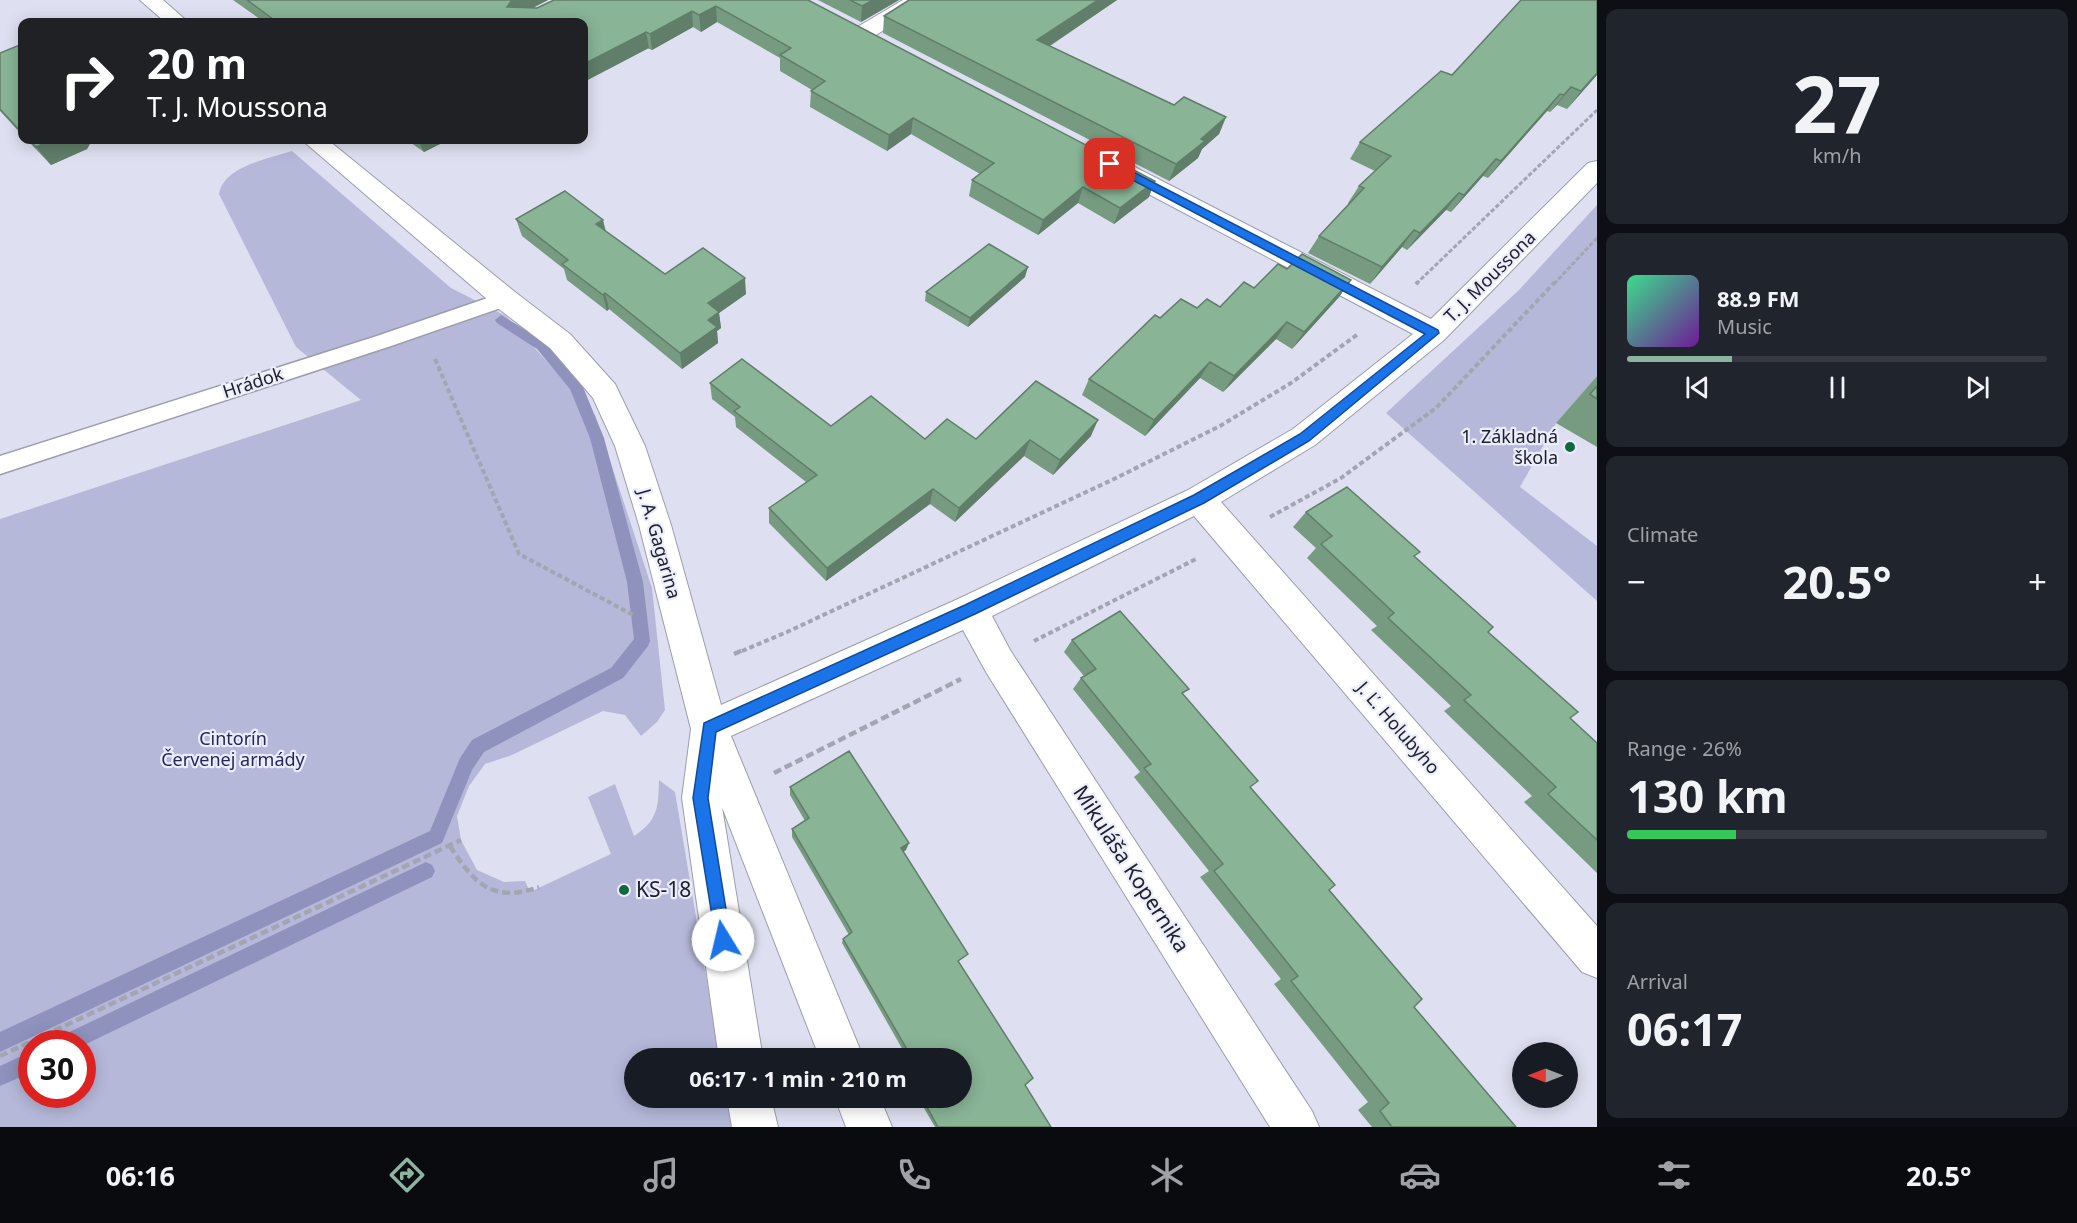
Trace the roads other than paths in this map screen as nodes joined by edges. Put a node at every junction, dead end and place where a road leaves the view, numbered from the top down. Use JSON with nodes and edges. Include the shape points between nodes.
{"nodes":[{"id":1,"x":150,"y":0,"type":"edge"},
{"id":2,"x":917,"y":0,"type":"edge"},
{"id":3,"x":172,"y":18,"type":"edge"},
{"id":4,"x":863,"y":34,"type":"edge"},
{"id":5,"x":319,"y":144,"type":"edge"},
{"id":6,"x":1094,"y":155,"type":"edge"},
{"id":7,"x":1597,"y":169,"type":"edge"},
{"id":8,"x":505,"y":299,"type":"junction"},
{"id":9,"x":1434,"y":333,"type":"junction"},
{"id":10,"x":0,"y":465,"type":"edge"},
{"id":11,"x":1199,"y":499,"type":"junction"},
{"id":12,"x":970,"y":610,"type":"junction"},
{"id":13,"x":709,"y":728,"type":"junction"},
{"id":14,"x":1597,"y":957,"type":"edge"},
{"id":15,"x":739,"y":1048,"type":"edge"},
{"id":16,"x":838,"y":1048,"type":"edge"},
{"id":17,"x":751,"y":1108,"type":"edge"},
{"id":18,"x":861,"y":1108,"type":"edge"},
{"id":19,"x":755,"y":1127,"type":"edge"},
{"id":20,"x":869,"y":1127,"type":"edge"},
{"id":21,"x":1296,"y":1127,"type":"edge"}],
"edges":[{"from":1,"to":3,"type":"street"},
{"from":2,"to":4,"type":"street"},
{"from":5,"to":8,"type":"street","name":"J. A. Gagarina"},
{"from":6,"to":9,"type":"street"},
{"from":7,"to":9,"type":"street","name":"T. J. Moussona"},
{"from":8,"to":10,"type":"lane","name":"Hrádok"},
{"from":8,"to":13,"type":"street","name":"J. A. Gagarina","via":[[560,341],[605,392],[630,446],[656,525]]},
{"from":9,"to":11,"type":"street","name":"T. J. Moussona","via":[[1304,437]]},
{"from":11,"to":12,"type":"street","name":"T. J. Moussona"},
{"from":11,"to":14,"type":"street","name":"J. Ľ. Holubyho"},
{"from":12,"to":13,"type":"street","name":"T. J. Moussona"},
{"from":12,"to":21,"type":"street","name":"Mikuláša Kopernika","via":[[998,661]]},
{"from":13,"to":15,"type":"street","via":[[700,798]]},
{"from":13,"to":16,"type":"street","name":"J. A. Gagarina"},
{"from":17,"to":19,"type":"street"},
{"from":18,"to":20,"type":"street"}]}
